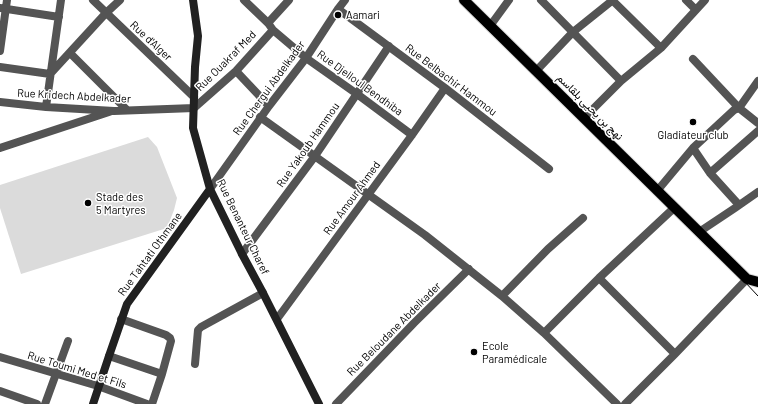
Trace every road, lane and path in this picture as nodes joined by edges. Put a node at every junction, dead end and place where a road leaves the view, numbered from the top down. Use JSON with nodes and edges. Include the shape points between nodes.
{"nodes":[{"id":1,"x":7,"y":0,"type":"edge"},
{"id":2,"x":61,"y":0,"type":"edge"},
{"id":3,"x":93,"y":0,"type":"edge"},
{"id":4,"x":120,"y":0,"type":"edge"},
{"id":5,"x":194,"y":0,"type":"edge"},
{"id":6,"x":244,"y":0,"type":"edge"},
{"id":7,"x":289,"y":0,"type":"edge"},
{"id":8,"x":345,"y":0,"type":"edge"},
{"id":9,"x":464,"y":0,"type":"edge"},
{"id":10,"x":510,"y":0,"type":"edge"},
{"id":11,"x":541,"y":0,"type":"edge"},
{"id":12,"x":613,"y":0,"type":"edge"},
{"id":13,"x":686,"y":0,"type":"edge"},
{"id":14,"x":705,"y":0,"type":"edge"},
{"id":15,"x":3,"y":9,"type":"edge"},
{"id":16,"x":338,"y":9,"type":"junction"},
{"id":17,"x":696,"y":10,"type":"junction"},
{"id":18,"x":106,"y":14,"type":"junction"},
{"id":19,"x":59,"y":17,"type":"junction"},
{"id":20,"x":490,"y":26,"type":"junction"},
{"id":21,"x":270,"y":27,"type":"junction"},
{"id":22,"x":573,"y":32,"type":"junction"},
{"id":23,"x":389,"y":46,"type":"junction"},
{"id":24,"x":661,"y":48,"type":"junction"},
{"id":25,"x":0,"y":51,"type":"edge"},
{"id":26,"x":70,"y":53,"type":"junction"},
{"id":27,"x":306,"y":58,"type":"junction"},
{"id":28,"x":693,"y":59,"type":"dead end"},
{"id":29,"x":0,"y":67,"type":"edge"},
{"id":30,"x":236,"y":71,"type":"junction"},
{"id":31,"x":536,"y":71,"type":"junction"},
{"id":32,"x":50,"y":74,"type":"junction"},
{"id":33,"x":621,"y":80,"type":"junction"},
{"id":34,"x":758,"y":82,"type":"edge"},
{"id":35,"x":444,"y":88,"type":"junction"},
{"id":36,"x":357,"y":94,"type":"junction"},
{"id":37,"x":194,"y":97,"type":"junction"},
{"id":38,"x":0,"y":102,"type":"edge"},
{"id":39,"x":269,"y":106,"type":"junction"},
{"id":40,"x":46,"y":107,"type":"junction"},
{"id":41,"x":194,"y":108,"type":"junction"},
{"id":42,"x":739,"y":108,"type":"junction"},
{"id":43,"x":127,"y":110,"type":"junction"},
{"id":44,"x":114,"y":111,"type":"junction"},
{"id":45,"x":260,"y":118,"type":"junction"},
{"id":46,"x":584,"y":118,"type":"junction"},
{"id":47,"x":758,"y":123,"type":"edge"},
{"id":48,"x":758,"y":131,"type":"edge"},
{"id":49,"x":412,"y":134,"type":"junction"},
{"id":50,"x":0,"y":148,"type":"edge"},
{"id":51,"x":693,"y":148,"type":"junction"},
{"id":52,"x":315,"y":156,"type":"junction"},
{"id":53,"x":549,"y":169,"type":"dead end"},
{"id":54,"x":710,"y":173,"type":"junction"},
{"id":55,"x":210,"y":189,"type":"junction"},
{"id":56,"x":657,"y":191,"type":"junction"},
{"id":57,"x":758,"y":192,"type":"edge"},
{"id":58,"x":368,"y":194,"type":"junction"},
{"id":59,"x":739,"y":205,"type":"junction"},
{"id":60,"x":674,"y":208,"type":"junction"},
{"id":61,"x":583,"y":218,"type":"dead end"},
{"id":62,"x":699,"y":232,"type":"junction"},
{"id":63,"x":242,"y":254,"type":"junction"},
{"id":64,"x":469,"y":269,"type":"junction"},
{"id":65,"x":599,"y":278,"type":"junction"},
{"id":66,"x":747,"y":279,"type":"junction"},
{"id":67,"x":758,"y":282,"type":"edge"},
{"id":68,"x":263,"y":293,"type":"junction"},
{"id":69,"x":502,"y":296,"type":"junction"},
{"id":70,"x":121,"y":319,"type":"junction"},
{"id":71,"x":276,"y":319,"type":"junction"},
{"id":72,"x":544,"y":333,"type":"junction"},
{"id":73,"x":68,"y":341,"type":"dead end"},
{"id":74,"x":675,"y":354,"type":"junction"},
{"id":75,"x":109,"y":356,"type":"junction"},
{"id":76,"x":0,"y":357,"type":"edge"},
{"id":77,"x":195,"y":364,"type":"dead end"},
{"id":78,"x":56,"y":374,"type":"junction"},
{"id":79,"x":162,"y":374,"type":"junction"},
{"id":80,"x":98,"y":386,"type":"junction"},
{"id":81,"x":0,"y":391,"type":"edge"},
{"id":82,"x":37,"y":404,"type":"edge"},
{"id":83,"x":46,"y":404,"type":"edge"},
{"id":84,"x":92,"y":404,"type":"edge"},
{"id":85,"x":147,"y":404,"type":"edge"},
{"id":86,"x":152,"y":404,"type":"edge"},
{"id":87,"x":318,"y":404,"type":"edge"},
{"id":88,"x":336,"y":404,"type":"edge"},
{"id":89,"x":617,"y":404,"type":"edge"},
{"id":90,"x":625,"y":404,"type":"edge"}],
"edges":[{"from":1,"to":15,"type":"street"},
{"from":2,"to":19,"type":"street"},
{"from":3,"to":18,"type":"street","name":"Rue d'Alger"},
{"from":4,"to":18,"type":"street"},
{"from":5,"to":37,"type":"main road","name":"Rue Benanteur Charef","via":[[198,36]]},
{"from":6,"to":21,"type":"street","name":"Rue Djelloul Bendhiba"},
{"from":7,"to":21,"type":"street","name":"Rue Ouakraf Med"},
{"from":8,"to":16,"type":"street","name":"Rue Chergui Abdelkader"},
{"from":9,"to":20,"type":"main road","name":"نهج بن يحيى بلقاسم"},
{"from":10,"to":20,"type":"street"},
{"from":11,"to":22,"type":"street"},
{"from":12,"to":22,"type":"street"},
{"from":12,"to":24,"type":"street"},
{"from":13,"to":17,"type":"street"},
{"from":14,"to":17,"type":"street"},
{"from":15,"to":19,"type":"street"},
{"from":15,"to":25,"type":"street"},
{"from":16,"to":23,"type":"street","name":"Rue Belbachir Hammou"},
{"from":16,"to":27,"type":"street","name":"Rue Chergui Abdelkader"},
{"from":17,"to":24,"type":"street"},
{"from":18,"to":26,"type":"street"},
{"from":18,"to":37,"type":"street","name":"Rue d'Alger"},
{"from":19,"to":32,"type":"street"},
{"from":20,"to":31,"type":"main road","name":"نهج بن يحيى بلقاسم"},
{"from":21,"to":27,"type":"street","name":"Rue Djelloul Bendhiba"},
{"from":21,"to":30,"type":"street","name":"Rue Ouakraf Med"},
{"from":22,"to":31,"type":"street"},
{"from":22,"to":33,"type":"street"},
{"from":23,"to":35,"type":"street","name":"Rue Belbachir Hammou"},
{"from":23,"to":36,"type":"street","name":"Rue Yakoub Hammou"},
{"from":24,"to":33,"type":"street"},
{"from":26,"to":32,"type":"street"},
{"from":26,"to":43,"type":"street"},
{"from":27,"to":36,"type":"street","name":"Rue Djelloul Bendhiba"},
{"from":27,"to":39,"type":"street","name":"Rue Chergui Abdelkader"},
{"from":28,"to":42,"type":"street"},
{"from":29,"to":32,"type":"street"},
{"from":30,"to":39,"type":"street"},
{"from":30,"to":41,"type":"street","name":"Rue Ouakraf Med"},
{"from":31,"to":46,"type":"main road","name":"نهج بن يحيى بلقاسم"},
{"from":32,"to":40,"type":"street"},
{"from":33,"to":46,"type":"street"},
{"from":34,"to":42,"type":"street"},
{"from":35,"to":49,"type":"street","name":"Rue Amour Ahmed"},
{"from":35,"to":53,"type":"street","name":"Rue Belbachir Hammou"},
{"from":36,"to":49,"type":"street","name":"Rue Djelloul Bendhiba"},
{"from":36,"to":52,"type":"street","name":"Rue Yakoub Hammou"},
{"from":37,"to":41,"type":"main road","name":"Rue Benanteur Charef"},
{"from":38,"to":40,"type":"street","name":"Rue Kridech Abdelkader"},
{"from":39,"to":45,"type":"street","name":"Rue Chergui Abdelkader"},
{"from":40,"to":44,"type":"street","name":"Rue Kridech Abdelkader"},
{"from":41,"to":43,"type":"street","name":"Rue Kridech Abdelkader"},
{"from":41,"to":55,"type":"main road","name":"Rue Benanteur Charef","via":[[194,128]]},
{"from":42,"to":47,"type":"street"},
{"from":42,"to":51,"type":"street"},
{"from":43,"to":44,"type":"street","name":"Rue Kridech Abdelkader"},
{"from":44,"to":50,"type":"street"},
{"from":45,"to":52,"type":"street"},
{"from":45,"to":55,"type":"street","name":"Rue Chergui Abdelkader"},
{"from":46,"to":56,"type":"main road","name":"نهج بن يحيى بلقاسم"},
{"from":48,"to":54,"type":"street"},
{"from":49,"to":58,"type":"street","name":"Rue Amour Ahmed"},
{"from":51,"to":54,"type":"street"},
{"from":51,"to":56,"type":"street"},
{"from":52,"to":58,"type":"street"},
{"from":52,"to":63,"type":"street","name":"Rue Yakoub Hammou"},
{"from":54,"to":59,"type":"street"},
{"from":55,"to":63,"type":"main road","name":"Rue Benanteur Charef"},
{"from":55,"to":70,"type":"main road","name":"Rue Tahtati Othmane","via":[[128,304]]},
{"from":56,"to":60,"type":"main road","name":"نهج بن يحيى بلقاسم"},
{"from":57,"to":59,"type":"street"},
{"from":58,"to":64,"type":"street"},
{"from":58,"to":71,"type":"street","name":"Rue Amour Ahmed"},
{"from":59,"to":62,"type":"street"},
{"from":60,"to":62,"type":"main road","name":"نهج بن يحيى بلقاسم"},
{"from":60,"to":65,"type":"street"},
{"from":61,"to":69,"type":"street"},
{"from":62,"to":66,"type":"main road","name":"نهج بن يحيى بلقاسم","via":[[705,234],[744,266]]},
{"from":63,"to":68,"type":"main road","name":"Rue Benanteur Charef"},
{"from":64,"to":69,"type":"street"},
{"from":64,"to":88,"type":"street","name":"Rue Beloudane Abdelkader"},
{"from":65,"to":72,"type":"street"},
{"from":65,"to":74,"type":"street"},
{"from":66,"to":67,"type":"main road"},
{"from":66,"to":74,"type":"street"},
{"from":68,"to":71,"type":"main road","name":"Rue Benanteur Charef"},
{"from":68,"to":77,"type":"street","via":[[198,330]]},
{"from":69,"to":72,"type":"street"},
{"from":70,"to":75,"type":"main road","name":"Rue Tahtati Othmane"},
{"from":70,"to":79,"type":"street","via":[[170,338]]},
{"from":71,"to":87,"type":"main road","name":"Rue Benanteur Charef"},
{"from":72,"to":89,"type":"street"},
{"from":73,"to":78,"type":"street"},
{"from":74,"to":90,"type":"street"},
{"from":75,"to":79,"type":"street"},
{"from":75,"to":80,"type":"main road","name":"Rue Tahtati Othmane"},
{"from":76,"to":78,"type":"street","name":"Rue Toumi Med et Fils"},
{"from":78,"to":80,"type":"street","name":"Rue Toumi Med et Fils"},
{"from":78,"to":83,"type":"street"},
{"from":79,"to":86,"type":"street"},
{"from":80,"to":84,"type":"main road","name":"Rue Tahtati Othmane"},
{"from":80,"to":85,"type":"street","name":"Rue Toumi Med et Fils"},
{"from":81,"to":82,"type":"street"}]}
